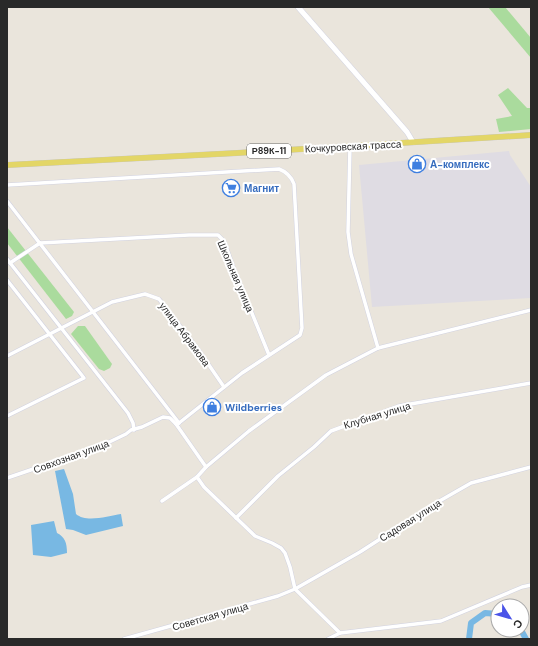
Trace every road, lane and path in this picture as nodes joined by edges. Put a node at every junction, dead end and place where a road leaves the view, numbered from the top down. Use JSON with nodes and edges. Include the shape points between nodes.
{"nodes":[{"id":1,"x":298,"y":7,"type":"edge"},
{"id":2,"x":531,"y":135,"type":"edge"},
{"id":3,"x":413,"y":142,"type":"junction"},
{"id":4,"x":350,"y":146,"type":"junction"},
{"id":5,"x":7,"y":165,"type":"edge"},
{"id":6,"x":7,"y":185,"type":"edge"},
{"id":7,"x":7,"y":201,"type":"edge"},
{"id":8,"x":40,"y":243,"type":"junction"},
{"id":9,"x":7,"y":259,"type":"edge"},
{"id":10,"x":10,"y":263,"type":"junction"},
{"id":11,"x":7,"y":280,"type":"edge"},
{"id":12,"x":531,"y":310,"type":"edge"},
{"id":13,"x":94,"y":312,"type":"junction"},
{"id":14,"x":61,"y":329,"type":"junction"},
{"id":15,"x":50,"y":334,"type":"junction"},
{"id":16,"x":378,"y":348,"type":"junction"},
{"id":17,"x":269,"y":355,"type":"junction"},
{"id":18,"x":7,"y":356,"type":"edge"},
{"id":19,"x":531,"y":383,"type":"edge"},
{"id":20,"x":224,"y":387,"type":"junction"},
{"id":21,"x":7,"y":416,"type":"edge"},
{"id":22,"x":177,"y":424,"type":"junction"},
{"id":23,"x":134,"y":430,"type":"junction"},
{"id":24,"x":206,"y":467,"type":"junction"},
{"id":25,"x":531,"y":467,"type":"edge"},
{"id":26,"x":197,"y":476,"type":"junction"},
{"id":27,"x":7,"y":478,"type":"edge"},
{"id":28,"x":162,"y":501,"type":"dead end"},
{"id":29,"x":236,"y":518,"type":"junction"},
{"id":30,"x":531,"y":584,"type":"edge"},
{"id":31,"x":295,"y":589,"type":"junction"},
{"id":32,"x":340,"y":634,"type":"junction"},
{"id":33,"x":124,"y":639,"type":"edge"},
{"id":34,"x":328,"y":639,"type":"edge"}],
"edges":[{"from":1,"to":3,"type":"street"},
{"from":2,"to":3,"type":"main road","name":"Кочкуровская трасса","number":"Р89К-11"},
{"from":3,"to":4,"type":"main road","name":"Кочкуровская трасса","number":"Р89К-11"},
{"from":4,"to":5,"type":"main road","name":"Кочкуровская трасса","number":"Р89К-11"},
{"from":4,"to":16,"type":"street","via":[[348,232],[351,254]]},
{"from":6,"to":17,"type":"street","via":[[279,169],[284,171],[291,176],[294,184],[302,328],[300,335]]},
{"from":7,"to":8,"type":"street"},
{"from":8,"to":10,"type":"street"},
{"from":8,"to":13,"type":"street"},
{"from":8,"to":17,"type":"street","name":"Школьная улица","via":[[218,234],[224,241]]},
{"from":9,"to":10,"type":"street"},
{"from":10,"to":14,"type":"street"},
{"from":11,"to":15,"type":"street"},
{"from":12,"to":16,"type":"street"},
{"from":13,"to":14,"type":"street","name":"улица Абрамова"},
{"from":13,"to":20,"type":"street","name":"улица Абрамова","via":[[112,302],[145,294],[159,299]]},
{"from":13,"to":22,"type":"street"},
{"from":14,"to":15,"type":"street","name":"улица Абрамова"},
{"from":14,"to":23,"type":"street","via":[[128,413]]},
{"from":15,"to":18,"type":"street","name":"улица Абрамова"},
{"from":15,"to":21,"type":"street","via":[[84,378]]},
{"from":16,"to":24,"type":"street","via":[[312,384],[248,431]]},
{"from":17,"to":20,"type":"street"},
{"from":19,"to":29,"type":"street","name":"Клубная улица","via":[[399,406],[331,430],[278,476]]},
{"from":20,"to":22,"type":"street"},
{"from":22,"to":23,"type":"street","name":"Совхозная улица","via":[[170,418],[163,417]]},
{"from":22,"to":24,"type":"street"},
{"from":23,"to":27,"type":"street","name":"Совхозная улица","via":[[101,446]]},
{"from":24,"to":26,"type":"street"},
{"from":25,"to":31,"type":"street","name":"Садовая улица","via":[[471,483]]},
{"from":26,"to":28,"type":"street"},
{"from":26,"to":29,"type":"street","via":[[204,487]]},
{"from":29,"to":31,"type":"street","via":[[256,536],[282,548],[290,566]]},
{"from":30,"to":32,"type":"street","via":[[442,621]]},
{"from":31,"to":32,"type":"street"},
{"from":31,"to":33,"type":"street","name":"Советская улица"},
{"from":32,"to":34,"type":"street"}]}
